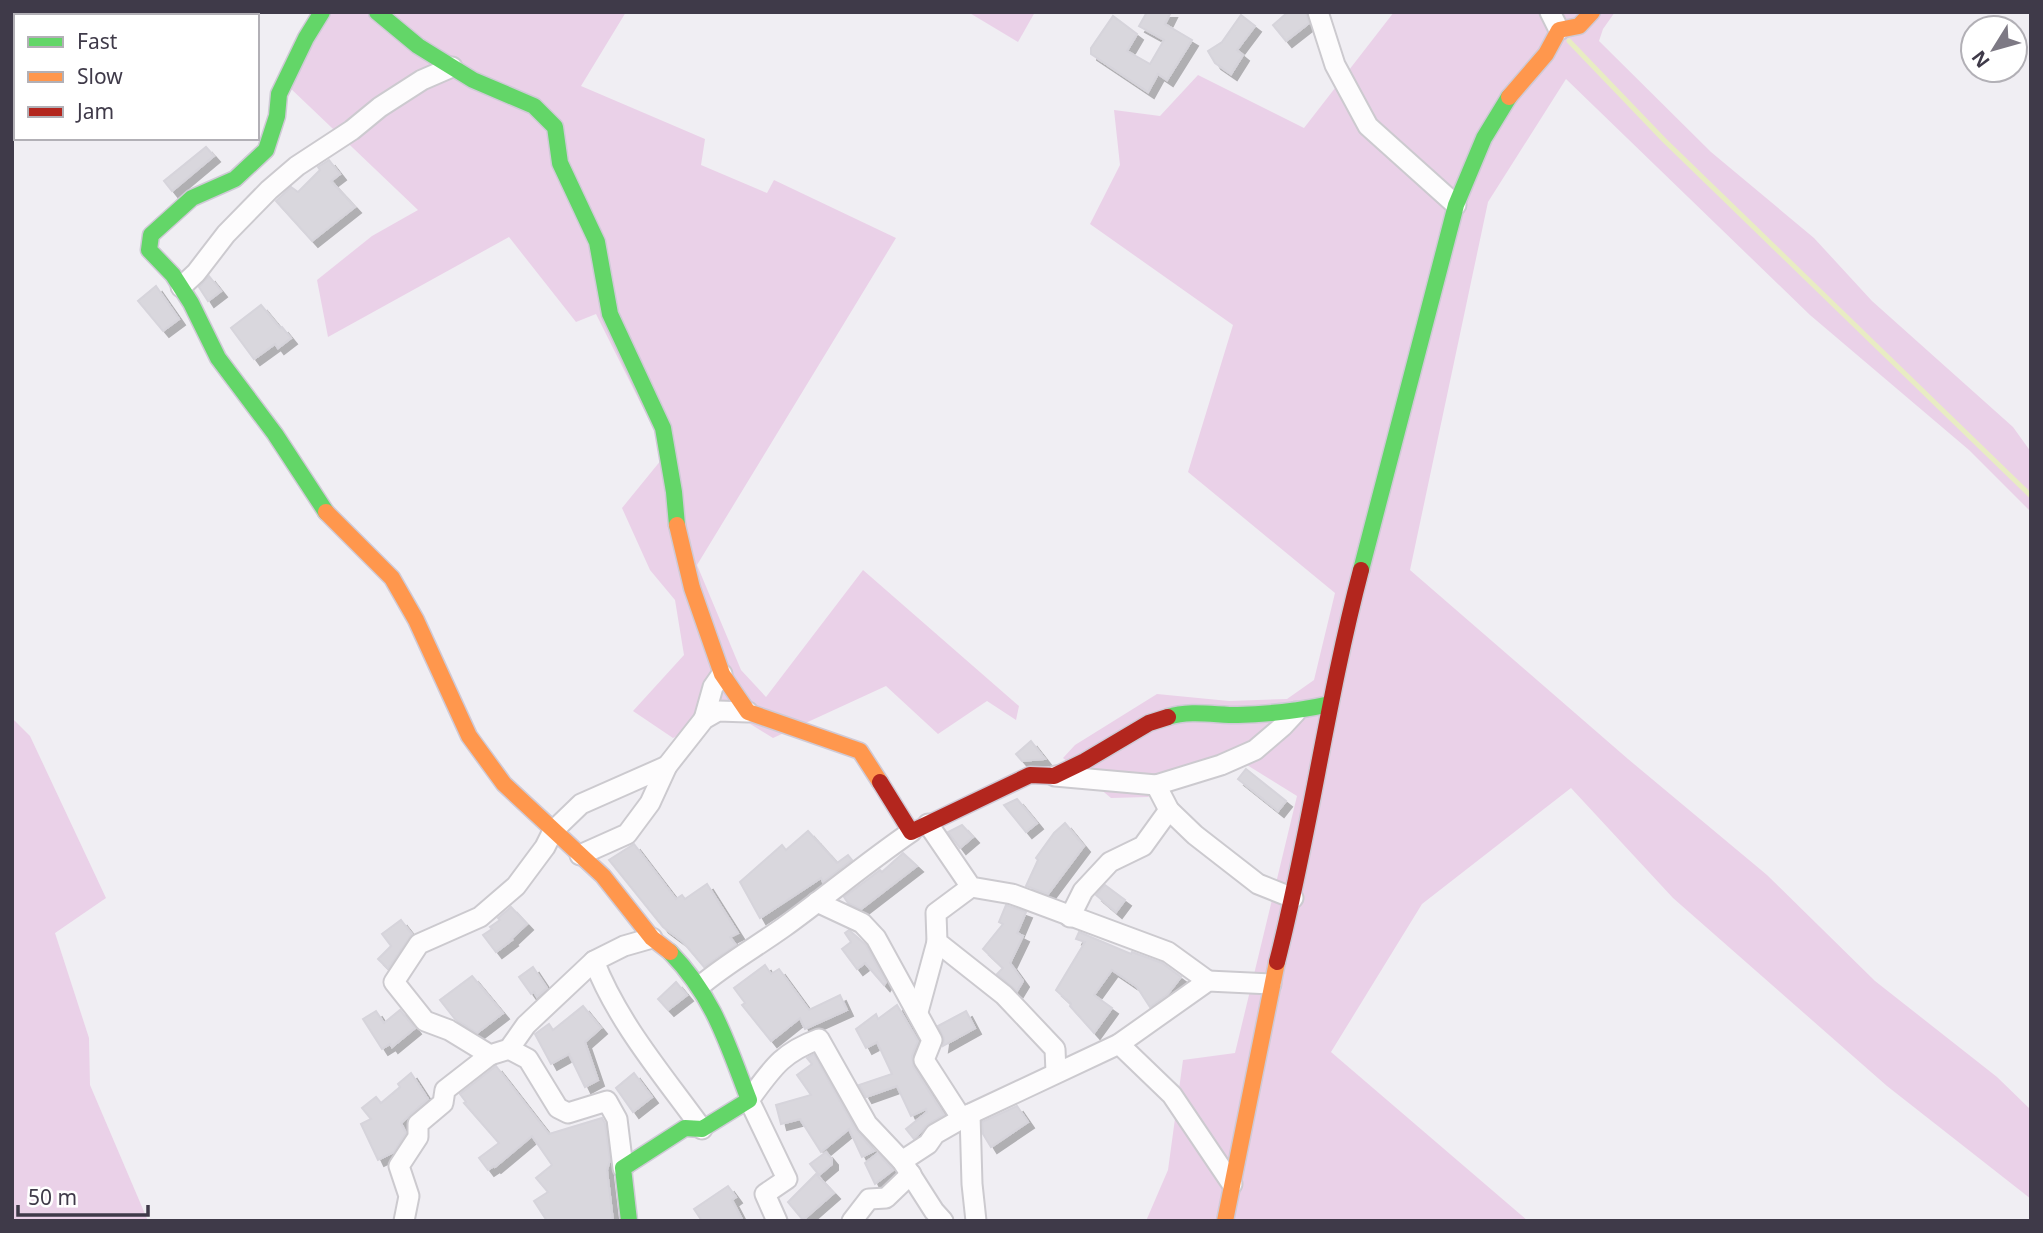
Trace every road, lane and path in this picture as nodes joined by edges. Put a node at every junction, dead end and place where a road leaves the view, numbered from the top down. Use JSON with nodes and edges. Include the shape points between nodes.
{"nodes":[{"id":1,"x":322,"y":12,"type":"edge"},
{"id":2,"x":377,"y":12,"type":"edge"},
{"id":3,"x":1318,"y":12,"type":"edge"},
{"id":4,"x":1550,"y":12,"type":"edge"},
{"id":5,"x":1592,"y":12,"type":"edge"},
{"id":6,"x":1559,"y":30,"type":"junction"},
{"id":7,"x":452,"y":67,"type":"junction"},
{"id":8,"x":1456,"y":205,"type":"junction"},
{"id":9,"x":181,"y":287,"type":"junction"},
{"id":10,"x":722,"y":674,"type":"junction"},
{"id":11,"x":1330,"y":704,"type":"junction"},
{"id":12,"x":748,"y":712,"type":"junction"},
{"id":13,"x":1296,"y":712,"type":"junction"},
{"id":14,"x":704,"y":719,"type":"junction"},
{"id":15,"x":667,"y":766,"type":"junction"},
{"id":16,"x":1054,"y":776,"type":"junction"},
{"id":17,"x":1156,"y":785,"type":"junction"},
{"id":18,"x":1169,"y":810,"type":"junction"},
{"id":19,"x":919,"y":828,"type":"junction"},
{"id":20,"x":553,"y":831,"type":"junction"},
{"id":21,"x":580,"y":855,"type":"junction"},
{"id":22,"x":971,"y":887,"type":"junction"},
{"id":23,"x":1293,"y":898,"type":"junction"},
{"id":24,"x":817,"y":902,"type":"junction"},
{"id":25,"x":1070,"y":917,"type":"junction"},
{"id":26,"x":652,"y":938,"type":"junction"},
{"id":27,"x":937,"y":942,"type":"junction"},
{"id":28,"x":594,"y":961,"type":"junction"},
{"id":29,"x":1208,"y":981,"type":"junction"},
{"id":30,"x":1271,"y":984,"type":"junction"},
{"id":31,"x":700,"y":986,"type":"junction"},
{"id":32,"x":918,"y":1012,"type":"junction"},
{"id":33,"x":1119,"y":1044,"type":"junction"},
{"id":34,"x":499,"y":1052,"type":"junction"},
{"id":35,"x":1056,"y":1072,"type":"junction"},
{"id":36,"x":749,"y":1100,"type":"junction"},
{"id":37,"x":966,"y":1116,"type":"junction"},
{"id":38,"x":702,"y":1129,"type":"junction"},
{"id":39,"x":907,"y":1167,"type":"junction"},
{"id":40,"x":623,"y":1168,"type":"junction"},
{"id":41,"x":1232,"y":1184,"type":"junction"},
{"id":42,"x":404,"y":1221,"type":"edge"},
{"id":43,"x":629,"y":1221,"type":"edge"},
{"id":44,"x":777,"y":1221,"type":"edge"},
{"id":45,"x":852,"y":1221,"type":"edge"},
{"id":46,"x":943,"y":1221,"type":"edge"},
{"id":47,"x":976,"y":1221,"type":"edge"},
{"id":48,"x":1224,"y":1221,"type":"edge"}],
"edges":[{"from":1,"to":9,"type":"street","via":[[279,94],[266,150],[235,179],[192,198],[151,235],[149,250]]},
{"from":2,"to":7,"type":"street"},
{"from":3,"to":8,"type":"street","via":[[1335,65],[1368,126]]},
{"from":4,"to":6,"type":"street"},
{"from":5,"to":6,"type":"street","via":[[1579,26]]},
{"from":6,"to":8,"type":"street","via":[[1484,138]]},
{"from":7,"to":9,"type":"street","via":[[422,80],[297,166],[226,234]]},
{"from":7,"to":10,"type":"street","via":[[534,106],[555,127],[560,163],[597,242],[610,314],[663,428],[678,537]]},
{"from":8,"to":11,"type":"street"},
{"from":9,"to":20,"type":"street","via":[[218,358],[327,514],[392,578],[468,736],[503,784]]},
{"from":10,"to":12,"type":"street"},
{"from":10,"to":14,"type":"street","via":[[713,687]]},
{"from":11,"to":13,"type":"street"},
{"from":11,"to":23,"type":"street"},
{"from":12,"to":14,"type":"street","via":[[718,711]]},
{"from":12,"to":19,"type":"street","via":[[860,751],[894,802]]},
{"from":13,"to":16,"type":"street","via":[[1178,714],[1149,723]]},
{"from":13,"to":17,"type":"street","via":[[1255,750]]},
{"from":14,"to":15,"type":"street"},
{"from":15,"to":20,"type":"street","via":[[581,804]]},
{"from":15,"to":21,"type":"street","via":[[650,803],[627,834]]},
{"from":16,"to":17,"type":"street"},
{"from":16,"to":19,"type":"street","via":[[1030,775]]},
{"from":17,"to":18,"type":"street"},
{"from":18,"to":23,"type":"street","via":[[1258,884]]},
{"from":18,"to":25,"type":"street","via":[[1143,846],[1110,862],[1083,891]]},
{"from":19,"to":22,"type":"street"},
{"from":19,"to":24,"type":"street"},
{"from":20,"to":21,"type":"street"},
{"from":20,"to":34,"type":"street","via":[[516,886],[480,917],[419,944],[394,982],[425,1021]]},
{"from":21,"to":26,"type":"street","via":[[603,876]]},
{"from":22,"to":25,"type":"street","via":[[1012,894]]},
{"from":22,"to":27,"type":"street","via":[[936,913]]},
{"from":23,"to":30,"type":"street"},
{"from":24,"to":31,"type":"street"},
{"from":24,"to":32,"type":"street","via":[[862,923],[876,938]]},
{"from":25,"to":29,"type":"street","via":[[1168,952]]},
{"from":26,"to":28,"type":"street"},
{"from":26,"to":31,"type":"street"},
{"from":27,"to":32,"type":"street"},
{"from":27,"to":35,"type":"street","via":[[1004,995],[1055,1048]]},
{"from":28,"to":34,"type":"street"},
{"from":28,"to":38,"type":"street","via":[[631,1033]]},
{"from":29,"to":30,"type":"street"},
{"from":29,"to":33,"type":"street"},
{"from":30,"to":41,"type":"street"},
{"from":31,"to":36,"type":"street","via":[[717,1016]]},
{"from":32,"to":37,"type":"street","via":[[932,1040],[924,1060]]},
{"from":33,"to":35,"type":"street"},
{"from":33,"to":41,"type":"street","via":[[1172,1095]]},
{"from":34,"to":40,"type":"street","via":[[528,1059],[558,1108],[568,1113],[607,1101],[617,1119]]},
{"from":34,"to":42,"type":"street","via":[[445,1090],[443,1103],[418,1124],[418,1137],[399,1166],[409,1196]]},
{"from":35,"to":37,"type":"street"},
{"from":36,"to":38,"type":"street"},
{"from":36,"to":39,"type":"street","via":[[776,1062],[819,1039],[867,1124]]},
{"from":36,"to":44,"type":"street","via":[[787,1179],[765,1194]]},
{"from":37,"to":39,"type":"street","via":[[935,1134]]},
{"from":37,"to":47,"type":"street"},
{"from":38,"to":40,"type":"street","via":[[685,1128]]},
{"from":39,"to":45,"type":"street","via":[[886,1198],[869,1199]]},
{"from":39,"to":46,"type":"street"},
{"from":40,"to":43,"type":"street"},
{"from":41,"to":48,"type":"street"}]}
